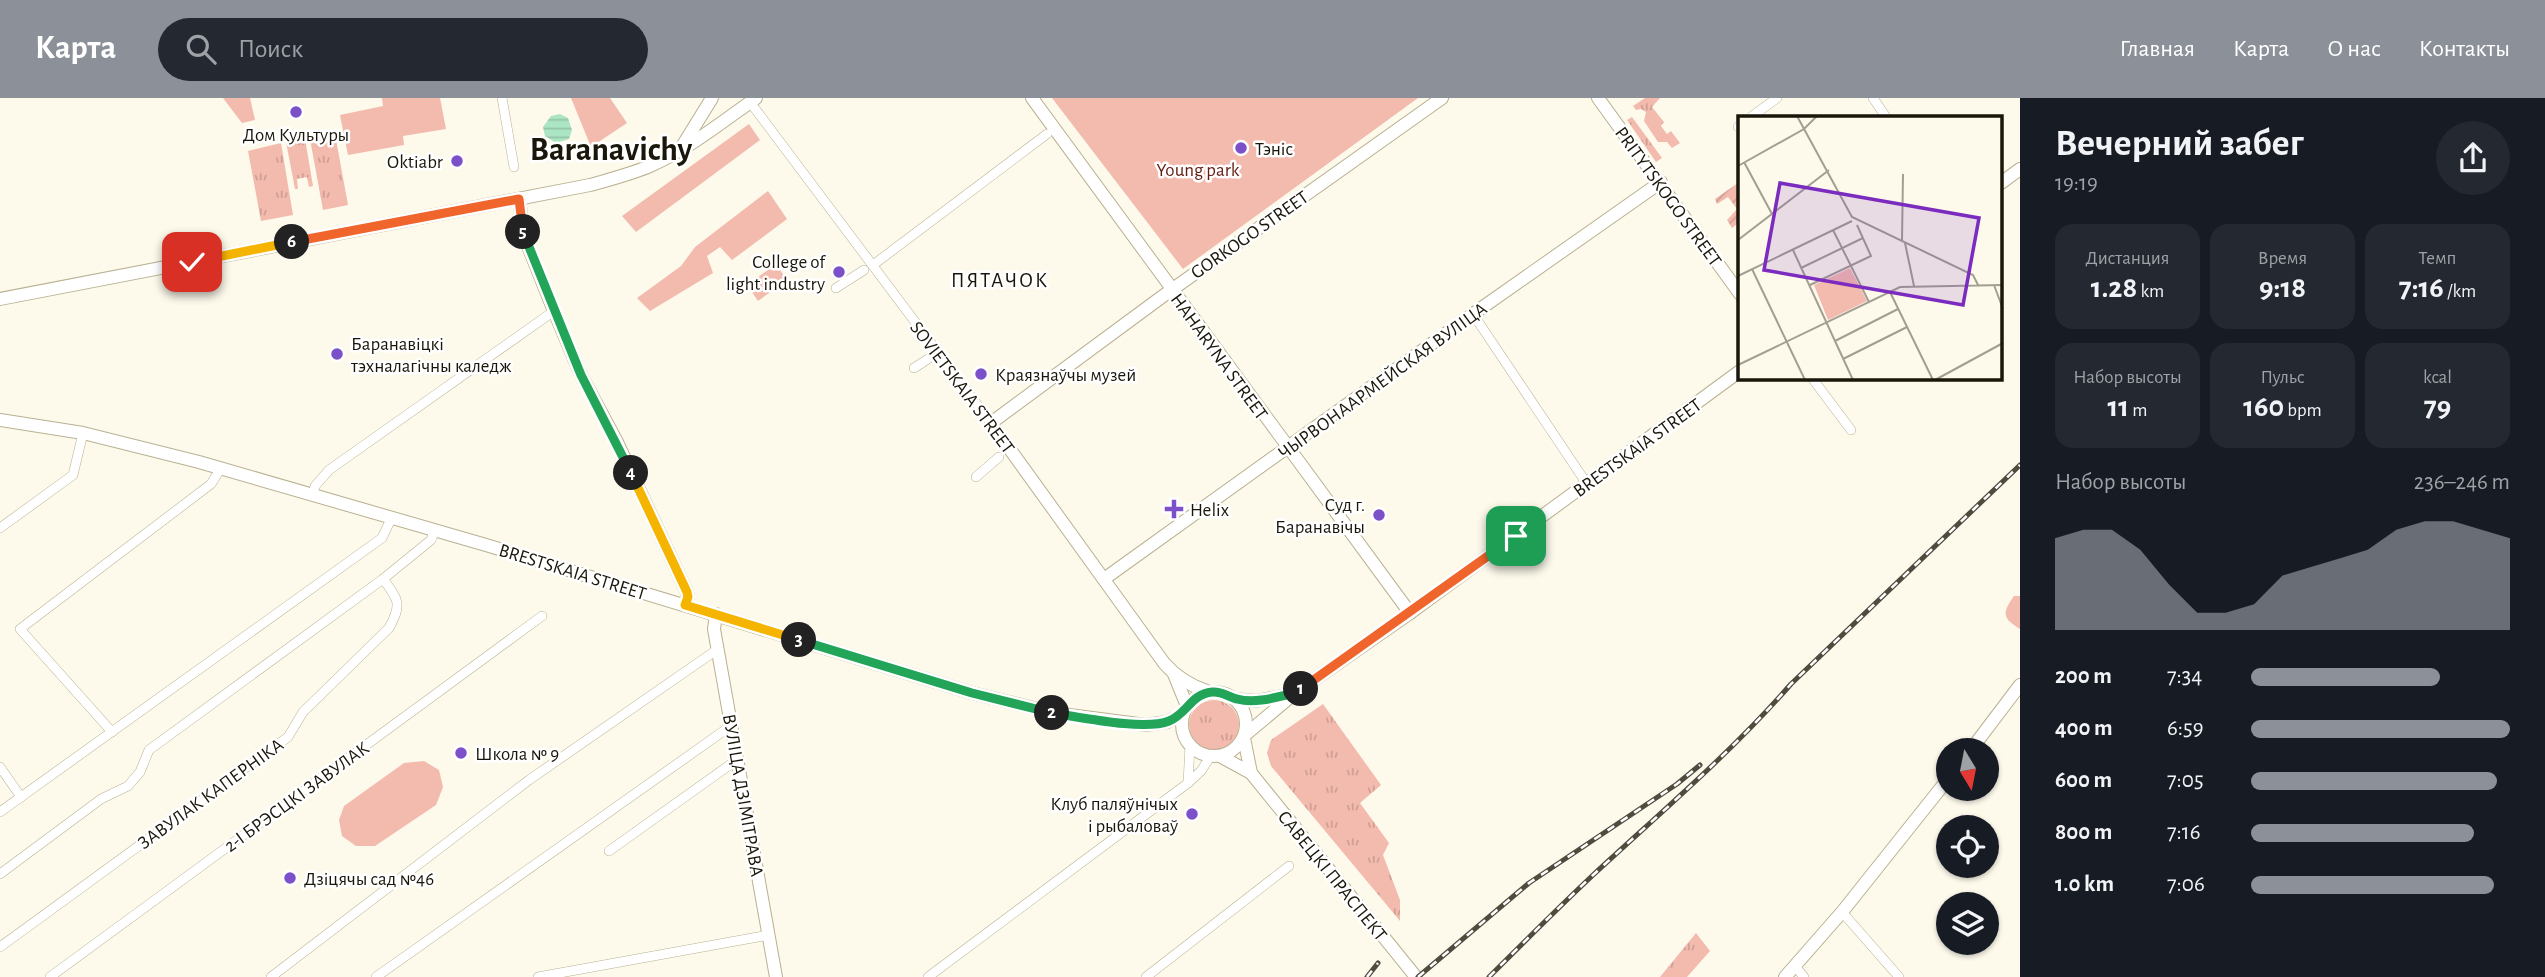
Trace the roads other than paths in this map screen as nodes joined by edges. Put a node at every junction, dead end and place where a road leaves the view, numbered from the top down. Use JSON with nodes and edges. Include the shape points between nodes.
{"nodes":[{"id":1,"x":502,"y":98,"type":"edge"},
{"id":2,"x":712,"y":98,"type":"edge"},
{"id":3,"x":1032,"y":98,"type":"edge"},
{"id":4,"x":1442,"y":98,"type":"edge"},
{"id":5,"x":1598,"y":98,"type":"edge"},
{"id":6,"x":1777,"y":98,"type":"edge"},
{"id":7,"x":1872,"y":98,"type":"edge"},
{"id":8,"x":751,"y":99,"type":"edge"},
{"id":9,"x":1752,"y":116,"type":"edge"},
{"id":10,"x":1885,"y":116,"type":"edge"},
{"id":11,"x":1047,"y":134,"type":"dead end"},
{"id":12,"x":677,"y":152,"type":"junction"},
{"id":13,"x":514,"y":167,"type":"dead end"},
{"id":14,"x":2020,"y":169,"type":"edge"},
{"id":15,"x":1661,"y":182,"type":"junction"},
{"id":16,"x":2002,"y":182,"type":"edge"},
{"id":17,"x":519,"y":199,"type":"junction"},
{"id":18,"x":877,"y":261,"type":"dead end"},
{"id":19,"x":864,"y":270,"type":"dead end"},
{"id":20,"x":836,"y":288,"type":"dead end"},
{"id":21,"x":1172,"y":289,"type":"junction"},
{"id":22,"x":1738,"y":291,"type":"edge"},
{"id":23,"x":0,"y":299,"type":"edge"},
{"id":24,"x":554,"y":311,"type":"junction"},
{"id":25,"x":1474,"y":314,"type":"junction"},
{"id":26,"x":928,"y":359,"type":"dead end"},
{"id":27,"x":914,"y":368,"type":"dead end"},
{"id":28,"x":1738,"y":372,"type":"edge"},
{"id":29,"x":1814,"y":380,"type":"edge"},
{"id":30,"x":0,"y":420,"type":"edge"},
{"id":31,"x":991,"y":423,"type":"junction"},
{"id":32,"x":1851,"y":430,"type":"dead end"},
{"id":33,"x":83,"y":433,"type":"junction"},
{"id":34,"x":1288,"y":447,"type":"junction"},
{"id":35,"x":999,"y":457,"type":"dead end"},
{"id":36,"x":221,"y":468,"type":"junction"},
{"id":37,"x":976,"y":477,"type":"dead end"},
{"id":38,"x":1587,"y":484,"type":"junction"},
{"id":39,"x":313,"y":494,"type":"junction"},
{"id":40,"x":392,"y":516,"type":"junction"},
{"id":41,"x":0,"y":528,"type":"edge"},
{"id":42,"x":435,"y":530,"type":"junction"},
{"id":43,"x":383,"y":579,"type":"junction"},
{"id":44,"x":1104,"y":579,"type":"junction"},
{"id":45,"x":685,"y":605,"type":"junction"},
{"id":46,"x":1410,"y":613,"type":"junction"},
{"id":47,"x":716,"y":614,"type":"junction"},
{"id":48,"x":542,"y":616,"type":"dead end"},
{"id":49,"x":718,"y":649,"type":"junction"},
{"id":50,"x":1174,"y":674,"type":"junction"},
{"id":51,"x":2020,"y":685,"type":"edge"},
{"id":52,"x":1209,"y":692,"type":"junction"},
{"id":53,"x":1295,"y":693,"type":"junction"},
{"id":54,"x":1235,"y":699,"type":"junction"},
{"id":55,"x":1185,"y":710,"type":"junction"},
{"id":56,"x":1146,"y":724,"type":"junction"},
{"id":57,"x":732,"y":725,"type":"junction"},
{"id":58,"x":112,"y":732,"type":"junction"},
{"id":59,"x":1245,"y":737,"type":"junction"},
{"id":60,"x":1980,"y":738,"type":"edge"},
{"id":61,"x":1187,"y":742,"type":"junction"},
{"id":62,"x":1215,"y":757,"type":"junction"},
{"id":63,"x":738,"y":759,"type":"junction"},
{"id":64,"x":0,"y":767,"type":"edge"},
{"id":65,"x":1251,"y":773,"type":"junction"},
{"id":66,"x":1188,"y":783,"type":"junction"},
{"id":67,"x":1936,"y":794,"type":"edge"},
{"id":68,"x":21,"y":797,"type":"junction"},
{"id":69,"x":0,"y":812,"type":"edge"},
{"id":70,"x":609,"y":851,"type":"dead end"},
{"id":71,"x":1289,"y":866,"type":"dead end"},
{"id":72,"x":0,"y":874,"type":"edge"},
{"id":73,"x":1842,"y":912,"type":"junction"},
{"id":74,"x":769,"y":935,"type":"junction"},
{"id":75,"x":0,"y":947,"type":"edge"},
{"id":76,"x":1795,"y":966,"type":"junction"},
{"id":77,"x":50,"y":977,"type":"edge"},
{"id":78,"x":271,"y":977,"type":"edge"},
{"id":79,"x":376,"y":977,"type":"edge"},
{"id":80,"x":538,"y":977,"type":"edge"},
{"id":81,"x":776,"y":977,"type":"edge"},
{"id":82,"x":929,"y":977,"type":"edge"},
{"id":83,"x":1146,"y":977,"type":"edge"},
{"id":84,"x":1416,"y":977,"type":"edge"},
{"id":85,"x":1785,"y":977,"type":"edge"},
{"id":86,"x":1804,"y":977,"type":"edge"},
{"id":87,"x":1899,"y":977,"type":"edge"}],
"edges":[{"from":1,"to":13,"type":"street"},
{"from":2,"to":12,"type":"main road"},
{"from":3,"to":21,"type":"main road","name":"HAHARYNA STREET"},
{"from":4,"to":21,"type":"main road","name":"GORKOGO STREET"},
{"from":5,"to":15,"type":"main road","name":"PRITYTSKOGO STREET"},
{"from":6,"to":9,"type":"street"},
{"from":7,"to":10,"type":"street"},
{"from":8,"to":12,"type":"main road"},
{"from":8,"to":31,"type":"street","name":"SOVIETSKAIA STREET"},
{"from":11,"to":18,"type":"street"},
{"from":12,"to":17,"type":"main road","via":[[614,178]]},
{"from":14,"to":16,"type":"main road"},
{"from":15,"to":22,"type":"main road","name":"PRITYTSKOGO STREET"},
{"from":15,"to":25,"type":"main road","name":"ЧЫРВОНААРМЕЙСКАЯ ВУЛІЦА"},
{"from":17,"to":23,"type":"main road"},
{"from":17,"to":24,"type":"main road","via":[[524,236]]},
{"from":19,"to":20,"type":"street"},
{"from":21,"to":31,"type":"main road","name":"GORKOGO STREET"},
{"from":21,"to":34,"type":"main road","name":"HAHARYNA STREET"},
{"from":24,"to":39,"type":"street","via":[[329,470]]},
{"from":24,"to":45,"type":"main road","via":[[687,592]]},
{"from":25,"to":34,"type":"main road","name":"ЧЫРВОНААРМЕЙСКАЯ ВУЛІЦА"},
{"from":25,"to":38,"type":"street"},
{"from":26,"to":27,"type":"street"},
{"from":28,"to":38,"type":"main road","name":"BRESTSKAIA STREET"},
{"from":29,"to":32,"type":"street"},
{"from":30,"to":33,"type":"main road","name":"BRESTSKAIA STREET"},
{"from":31,"to":44,"type":"main road","name":"SOVIETSKAIA STREET"},
{"from":33,"to":36,"type":"main road","name":"BRESTSKAIA STREET"},
{"from":33,"to":41,"type":"street","via":[[73,475]]},
{"from":34,"to":44,"type":"main road","name":"ЧЫРВОНААРМЕЙСКАЯ ВУЛІЦА"},
{"from":34,"to":46,"type":"main road","name":"HAHARYNA STREET"},
{"from":35,"to":37,"type":"street"},
{"from":36,"to":39,"type":"main road","name":"BRESTSKAIA STREET"},
{"from":36,"to":58,"type":"street","via":[[211,484],[20,629]]},
{"from":38,"to":46,"type":"main road","name":"BRESTSKAIA STREET"},
{"from":39,"to":40,"type":"main road","name":"BRESTSKAIA STREET"},
{"from":40,"to":42,"type":"main road","name":"BRESTSKAIA STREET"},
{"from":40,"to":58,"type":"street","via":[[382,538]]},
{"from":42,"to":43,"type":"street","via":[[431,540]]},
{"from":42,"to":45,"type":"main road","name":"BRESTSKAIA STREET"},
{"from":43,"to":72,"type":"street","via":[[149,750],[128,786],[101,799]]},
{"from":43,"to":75,"type":"street","name":"ЗАВУЛАК КАПЕРНІКА","via":[[397,598],[398,612],[389,628],[303,712],[288,737]]},
{"from":44,"to":50,"type":"main road","name":"SOVIETSKAIA STREET"},
{"from":45,"to":47,"type":"main road","name":"BRESTSKAIA STREET"},
{"from":46,"to":53,"type":"main road","name":"BRESTSKAIA STREET"},
{"from":47,"to":49,"type":"main road","name":"ВУЛІЦА ДЗІМІТРАВА","via":[[713,629]]},
{"from":47,"to":56,"type":"main road","name":"BRESTSKAIA STREET","via":[[972,693],[1054,713]]},
{"from":48,"to":77,"type":"street","name":"2-І БРЭСЦКІ ЗАВУЛАК"},
{"from":49,"to":57,"type":"main road","name":"ВУЛІЦА ДЗІМІТРАВА"},
{"from":49,"to":78,"type":"street","via":[[530,780]]},
{"from":50,"to":52,"type":"main road","name":"SOVIETSKAIA STREET"},
{"from":50,"to":55,"type":"main road","name":"SOVIETSKAIA STREET"},
{"from":51,"to":60,"type":"main road"},
{"from":52,"to":54,"type":"main road"},
{"from":52,"to":55,"type":"main road","via":[[1196,697]]},
{"from":53,"to":54,"type":"main road","name":"BRESTSKAIA STREET","via":[[1256,701]]},
{"from":53,"to":59,"type":"main road","name":"BRESTSKAIA STREET"},
{"from":54,"to":59,"type":"main road","via":[[1246,716]]},
{"from":55,"to":56,"type":"main road","name":"BRESTSKAIA STREET","via":[[1167,722]]},
{"from":55,"to":61,"type":"main road","via":[[1182,730]]},
{"from":56,"to":61,"type":"main road","name":"BRESTSKAIA STREET"},
{"from":57,"to":63,"type":"main road","name":"ВУЛІЦА ДЗІМІТРАВА"},
{"from":57,"to":79,"type":"street"},
{"from":58,"to":68,"type":"street"},
{"from":59,"to":62,"type":"main road","via":[[1234,750]]},
{"from":59,"to":65,"type":"main road","name":"САВЕЦКІ ПРАСПЕКТ"},
{"from":61,"to":62,"type":"main road","via":[[1199,753]]},
{"from":61,"to":66,"type":"street"},
{"from":62,"to":65,"type":"main road","name":"САВЕЦКІ ПРАСПЕКТ"},
{"from":62,"to":66,"type":"street"},
{"from":63,"to":70,"type":"street"},
{"from":63,"to":74,"type":"main road","name":"ВУЛІЦА ДЗІМІТРАВА"},
{"from":64,"to":68,"type":"street"},
{"from":65,"to":84,"type":"main road","name":"САВЕЦКІ ПРАСПЕКТ"},
{"from":66,"to":82,"type":"street"},
{"from":67,"to":73,"type":"main road"},
{"from":68,"to":69,"type":"street"},
{"from":71,"to":83,"type":"street"},
{"from":73,"to":76,"type":"main road"},
{"from":73,"to":87,"type":"street"},
{"from":74,"to":80,"type":"street"},
{"from":74,"to":81,"type":"main road","name":"ВУЛІЦА ДЗІМІТРАВА"},
{"from":76,"to":85,"type":"main road"},
{"from":76,"to":86,"type":"street"}]}
